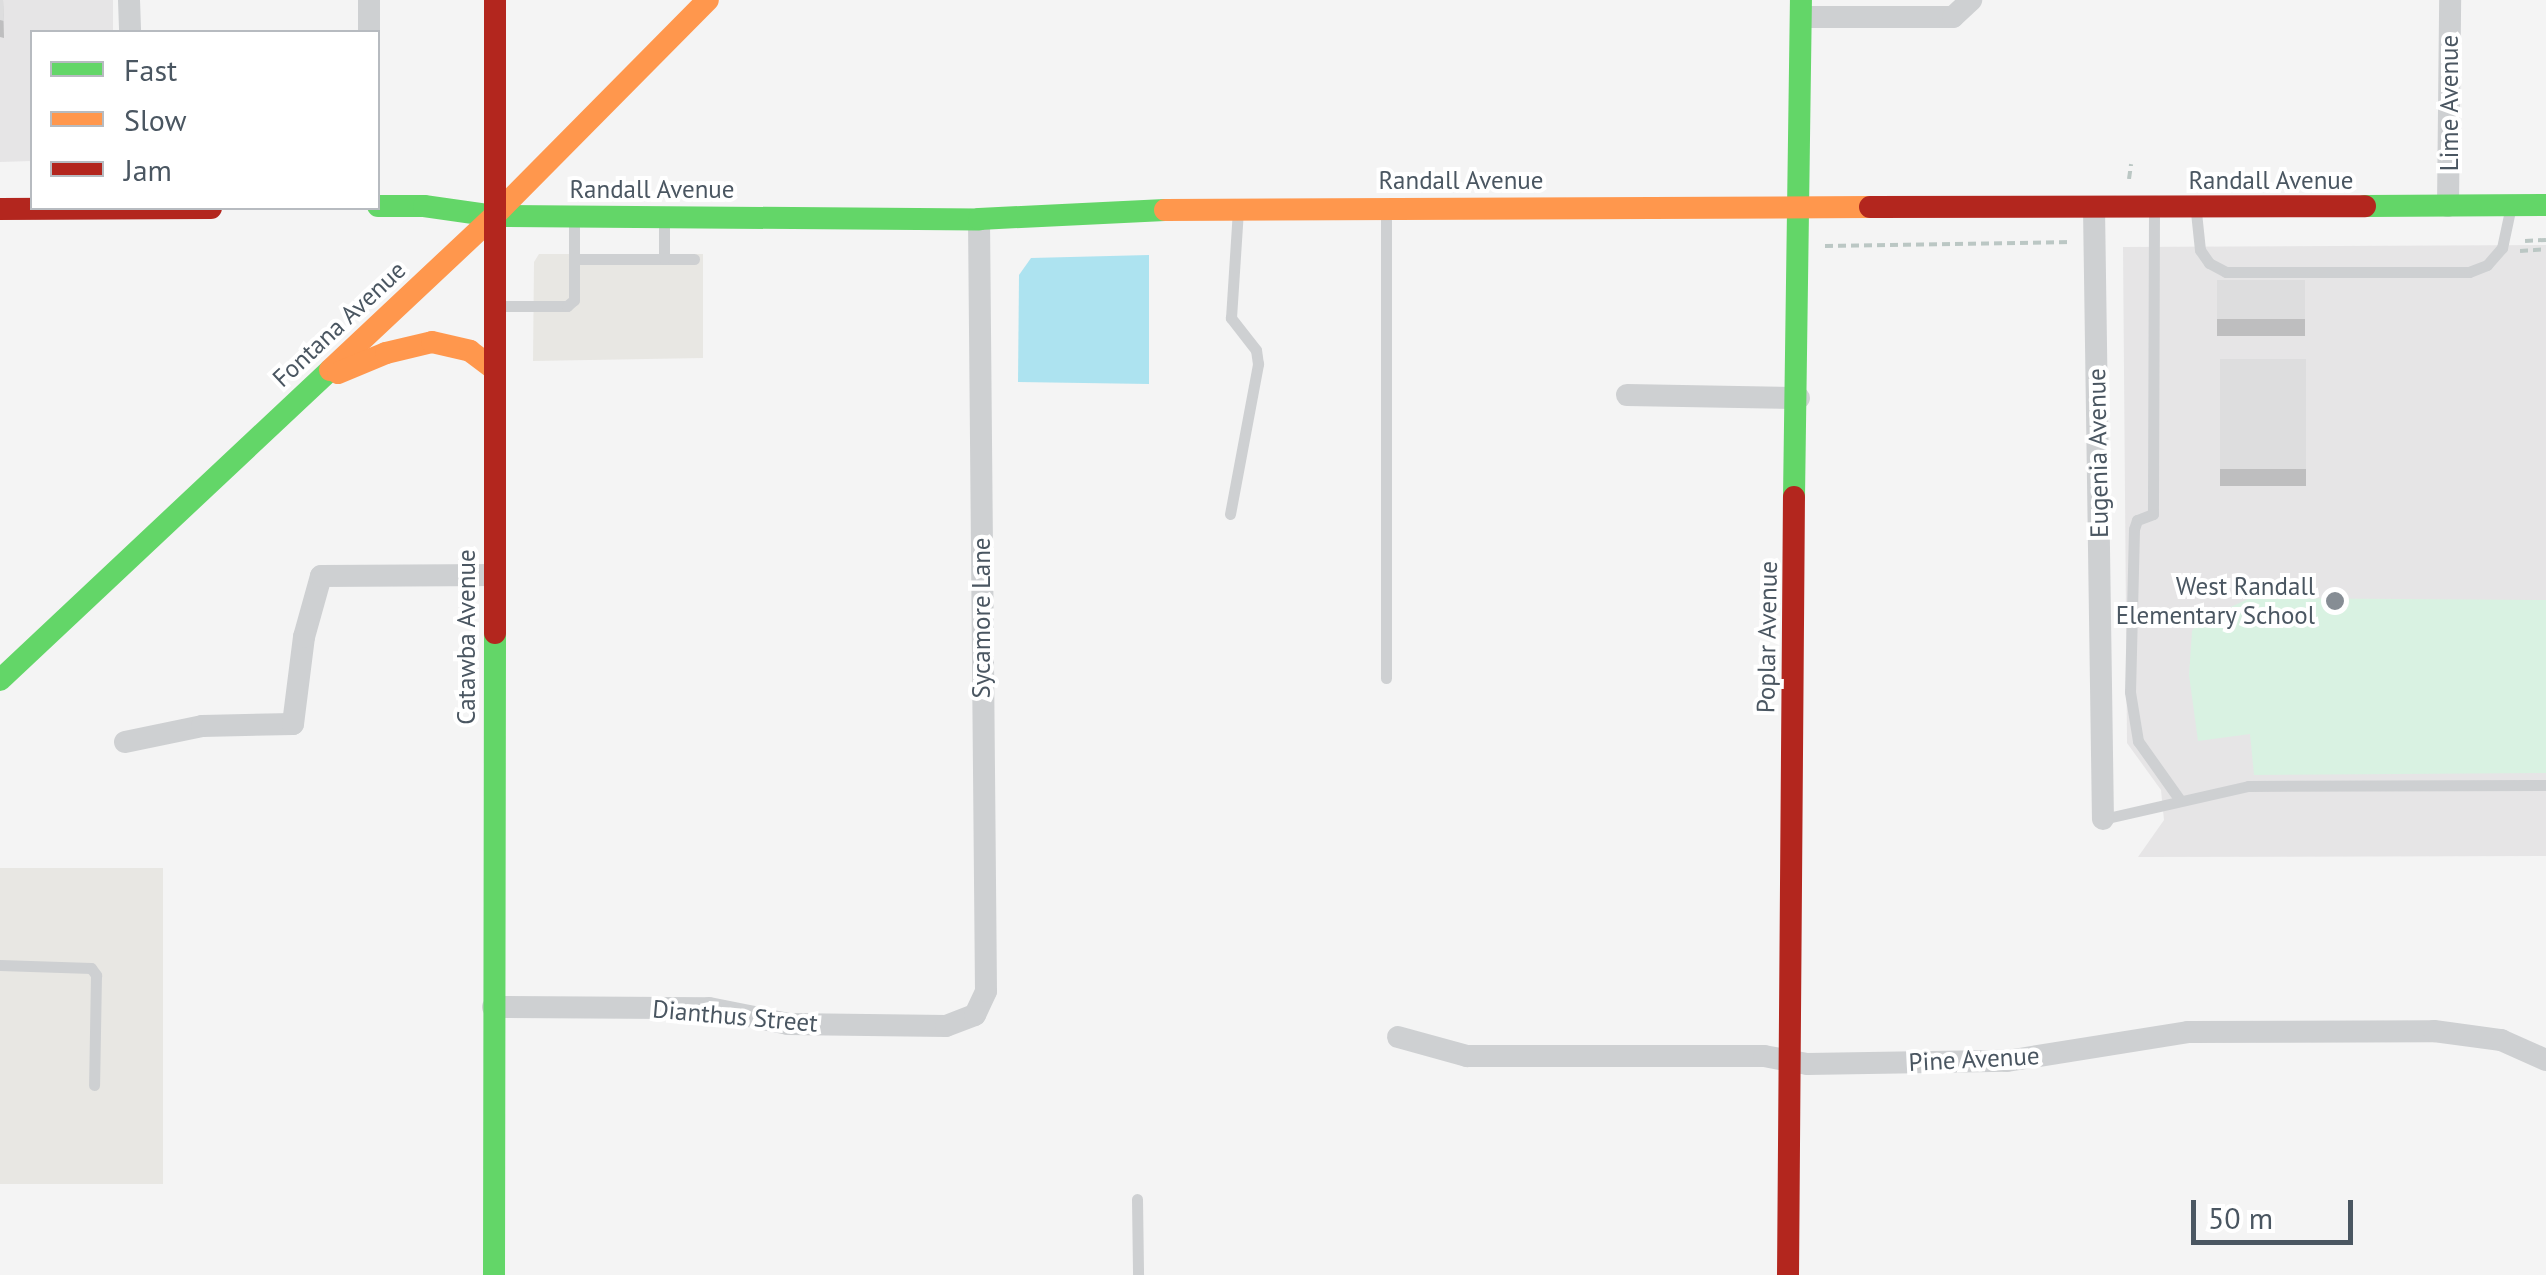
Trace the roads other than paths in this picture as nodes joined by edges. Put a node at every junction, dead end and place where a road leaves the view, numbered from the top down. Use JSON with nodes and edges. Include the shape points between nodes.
{"nodes":[{"id":1,"x":129,"y":0,"type":"edge"},
{"id":2,"x":369,"y":0,"type":"edge"},
{"id":3,"x":496,"y":0,"type":"edge"},
{"id":4,"x":708,"y":0,"type":"edge"},
{"id":5,"x":2450,"y":0,"type":"edge"},
{"id":6,"x":1969,"y":3,"type":"edge"},
{"id":7,"x":1801,"y":9,"type":"edge"},
{"id":8,"x":130,"y":30,"type":"edge"},
{"id":9,"x":369,"y":30,"type":"edge"},
{"id":10,"x":2546,"y":205,"type":"edge"},
{"id":11,"x":380,"y":206,"type":"edge"},
{"id":12,"x":2448,"y":206,"type":"junction"},
{"id":13,"x":2511,"y":206,"type":"junction"},
{"id":14,"x":30,"y":208,"type":"edge"},
{"id":15,"x":1386,"y":208,"type":"junction"},
{"id":16,"x":1802,"y":208,"type":"junction"},
{"id":17,"x":2094,"y":208,"type":"junction"},
{"id":18,"x":2154,"y":208,"type":"junction"},
{"id":19,"x":2196,"y":208,"type":"junction"},
{"id":20,"x":0,"y":209,"type":"edge"},
{"id":21,"x":1238,"y":209,"type":"junction"},
{"id":22,"x":494,"y":216,"type":"junction"},
{"id":23,"x":574,"y":216,"type":"junction"},
{"id":24,"x":664,"y":216,"type":"junction"},
{"id":25,"x":979,"y":219,"type":"junction"},
{"id":26,"x":574,"y":259,"type":"junction"},
{"id":27,"x":664,"y":259,"type":"junction"},
{"id":28,"x":694,"y":259,"type":"dead end"},
{"id":29,"x":493,"y":306,"type":"junction"},
{"id":30,"x":494,"y":369,"type":"junction"},
{"id":31,"x":320,"y":380,"type":"junction"},
{"id":32,"x":1628,"y":395,"type":"dead end"},
{"id":33,"x":1799,"y":398,"type":"junction"},
{"id":34,"x":1230,"y":514,"type":"dead end"},
{"id":35,"x":494,"y":574,"type":"junction"},
{"id":36,"x":1386,"y":678,"type":"dead end"},
{"id":37,"x":0,"y":680,"type":"edge"},
{"id":38,"x":125,"y":742,"type":"dead end"},
{"id":39,"x":2546,"y":785,"type":"edge"},
{"id":40,"x":2180,"y":800,"type":"junction"},
{"id":41,"x":2102,"y":819,"type":"joint"},
{"id":42,"x":0,"y":964,"type":"edge"},
{"id":43,"x":493,"y":1007,"type":"junction"},
{"id":44,"x":975,"y":1015,"type":"joint"},
{"id":45,"x":1398,"y":1037,"type":"dead end"},
{"id":46,"x":1787,"y":1060,"type":"junction"},
{"id":47,"x":2546,"y":1060,"type":"edge"},
{"id":48,"x":94,"y":1086,"type":"dead end"},
{"id":49,"x":1137,"y":1198,"type":"dead end"},
{"id":50,"x":494,"y":1275,"type":"edge"},
{"id":51,"x":1138,"y":1275,"type":"edge"},
{"id":52,"x":1788,"y":1275,"type":"edge"}],
"edges":[{"from":1,"to":8,"type":"street"},
{"from":2,"to":9,"type":"street"},
{"from":3,"to":22,"type":"street","name":"Catawba Avenue"},
{"from":4,"to":22,"type":"street","name":"Fontana Avenue"},
{"from":5,"to":12,"type":"street","name":"Lime Avenue"},
{"from":6,"to":7,"type":"street","via":[[1954,17]]},
{"from":7,"to":16,"type":"street","name":"Poplar Avenue"},
{"from":10,"to":13,"type":"street","name":"Randall Avenue"},
{"from":11,"to":22,"type":"street","name":"Randall Avenue"},
{"from":12,"to":13,"type":"street","name":"Randall Avenue"},
{"from":12,"to":19,"type":"street","name":"Randall Avenue"},
{"from":13,"to":19,"type":"lane","via":[[2502,248],[2486,266],[2469,272],[2226,272],[2200,250]]},
{"from":14,"to":20,"type":"street"},
{"from":15,"to":16,"type":"street","name":"Randall Avenue"},
{"from":15,"to":21,"type":"street","name":"Randall Avenue"},
{"from":15,"to":36,"type":"lane"},
{"from":16,"to":17,"type":"street","name":"Randall Avenue"},
{"from":16,"to":33,"type":"street","name":"Poplar Avenue"},
{"from":17,"to":18,"type":"street","name":"Randall Avenue"},
{"from":17,"to":41,"type":"street","name":"Eugenia Avenue"},
{"from":18,"to":19,"type":"street","name":"Randall Avenue"},
{"from":18,"to":40,"type":"lane","via":[[2154,514],[2137,520],[2134,529],[2130,692],[2138,740]]},
{"from":21,"to":25,"type":"street","name":"Randall Avenue"},
{"from":21,"to":34,"type":"lane","via":[[1231,318],[1256,350],[1258,364]]},
{"from":22,"to":23,"type":"street","name":"Randall Avenue"},
{"from":22,"to":29,"type":"street","name":"Catawba Avenue"},
{"from":22,"to":31,"type":"street","name":"Fontana Avenue"},
{"from":23,"to":24,"type":"street","name":"Randall Avenue"},
{"from":23,"to":26,"type":"lane"},
{"from":24,"to":25,"type":"street","name":"Randall Avenue"},
{"from":24,"to":27,"type":"lane"},
{"from":25,"to":44,"type":"street","name":"Sycamore Lane","via":[[986,991]]},
{"from":26,"to":27,"type":"lane"},
{"from":26,"to":29,"type":"lane","via":[[574,300],[568,306]]},
{"from":27,"to":28,"type":"lane"},
{"from":29,"to":30,"type":"street","name":"Catawba Avenue"},
{"from":30,"to":31,"type":"street","via":[[470,350],[432,342]]},
{"from":30,"to":35,"type":"street","name":"Catawba Avenue"},
{"from":31,"to":37,"type":"street","name":"Fontana Avenue"},
{"from":32,"to":33,"type":"street"},
{"from":33,"to":46,"type":"street","name":"Poplar Avenue"},
{"from":35,"to":38,"type":"street","via":[[321,576],[304,637],[293,724],[202,726]]},
{"from":35,"to":43,"type":"street","name":"Catawba Avenue"},
{"from":39,"to":40,"type":"lane","via":[[2248,786]]},
{"from":40,"to":41,"type":"lane"},
{"from":42,"to":48,"type":"lane","via":[[90,968],[96,975]]},
{"from":43,"to":44,"type":"street","name":"Dianthus Street","via":[[708,1008],[788,1024],[946,1026]]},
{"from":43,"to":50,"type":"street","name":"Catawba Avenue"},
{"from":45,"to":46,"type":"street","name":"Pine Avenue","via":[[1467,1056]]},
{"from":46,"to":47,"type":"street","name":"Pine Avenue","via":[[2007,1062],[2188,1032],[2467,1033]]},
{"from":46,"to":52,"type":"street","name":"Poplar Avenue"},
{"from":49,"to":51,"type":"lane"}]}
